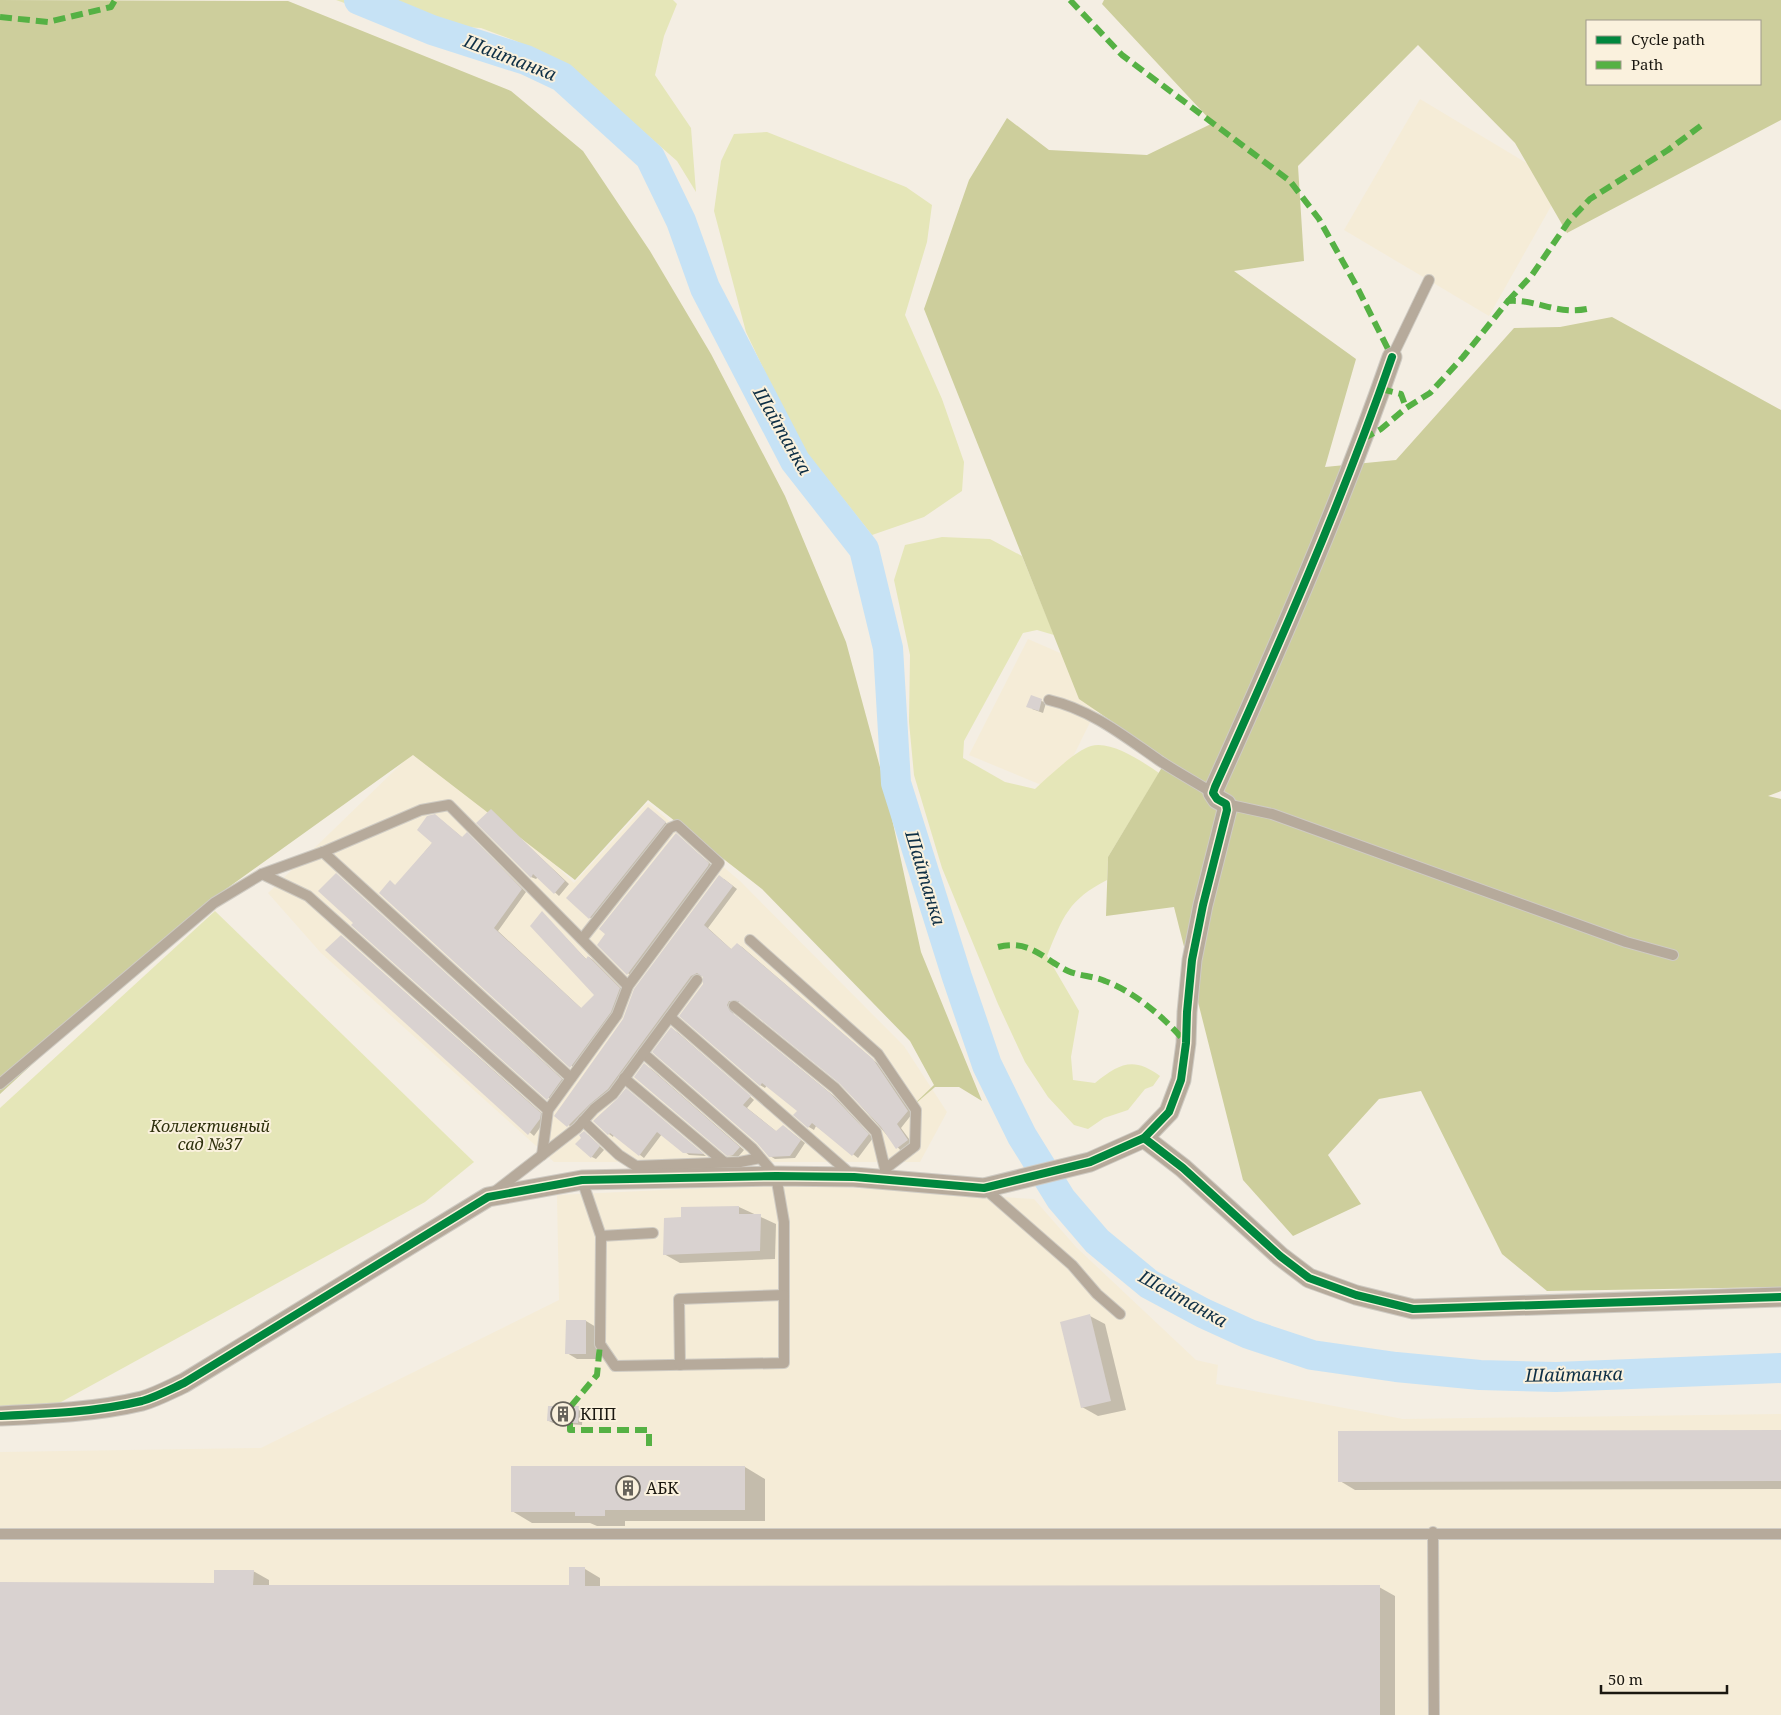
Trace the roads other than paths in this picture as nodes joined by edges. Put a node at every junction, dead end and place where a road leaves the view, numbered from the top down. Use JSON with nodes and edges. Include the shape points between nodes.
{"nodes":[{"id":1,"x":1429,"y":280,"type":"dead end"},
{"id":2,"x":1392,"y":357,"type":"joint"},
{"id":3,"x":1049,"y":700,"type":"dead end"},
{"id":4,"x":1220,"y":798,"type":"junction"},
{"id":5,"x":323,"y":852,"type":"junction"},
{"id":6,"x":262,"y":874,"type":"junction"},
{"id":7,"x":582,"y":939,"type":"junction"},
{"id":8,"x":750,"y":940,"type":"dead end"},
{"id":9,"x":1673,"y":955,"type":"dead end"},
{"id":10,"x":697,"y":980,"type":"dead end"},
{"id":11,"x":628,"y":986,"type":"junction"},
{"id":12,"x":734,"y":1006,"type":"dead end"},
{"id":13,"x":670,"y":1017,"type":"junction"},
{"id":14,"x":643,"y":1053,"type":"junction"},
{"id":15,"x":571,"y":1078,"type":"junction"},
{"id":16,"x":624,"y":1078,"type":"junction"},
{"id":17,"x":0,"y":1084,"type":"edge"},
{"id":18,"x":548,"y":1110,"type":"junction"},
{"id":19,"x":583,"y":1121,"type":"junction"},
{"id":20,"x":1144,"y":1138,"type":"junction"},
{"id":21,"x":542,"y":1155,"type":"junction"},
{"id":22,"x":760,"y":1158,"type":"junction"},
{"id":23,"x":724,"y":1162,"type":"junction"},
{"id":24,"x":887,"y":1175,"type":"junction"},
{"id":25,"x":776,"y":1176,"type":"junction"},
{"id":26,"x":854,"y":1177,"type":"junction"},
{"id":27,"x":582,"y":1180,"type":"junction"},
{"id":28,"x":984,"y":1188,"type":"junction"},
{"id":29,"x":488,"y":1196,"type":"junction"},
{"id":30,"x":653,"y":1233,"type":"dead end"},
{"id":31,"x":600,"y":1236,"type":"junction"},
{"id":32,"x":784,"y":1295,"type":"junction"},
{"id":33,"x":1781,"y":1297,"type":"edge"},
{"id":34,"x":1120,"y":1314,"type":"dead end"},
{"id":35,"x":680,"y":1365,"type":"junction"},
{"id":36,"x":0,"y":1416,"type":"edge"},
{"id":37,"x":1433,"y":1532,"type":"junction"},
{"id":38,"x":0,"y":1534,"type":"edge"},
{"id":39,"x":1781,"y":1534,"type":"edge"},
{"id":40,"x":1434,"y":1715,"type":"edge"}],
"edges":[{"from":1,"to":2,"type":"lane"},
{"from":2,"to":4,"type":"street","via":[[1332,521]]},
{"from":3,"to":4,"type":"lane","via":[[1103,721]]},
{"from":4,"to":9,"type":"lane","via":[[1626,942]]},
{"from":4,"to":20,"type":"street","via":[[1192,960],[1181,1080],[1169,1112]]},
{"from":5,"to":6,"type":"lane"},
{"from":5,"to":7,"type":"lane","via":[[421,810],[449,805]]},
{"from":5,"to":15,"type":"lane"},
{"from":6,"to":17,"type":"lane","via":[[214,903]]},
{"from":6,"to":18,"type":"lane","via":[[308,896]]},
{"from":7,"to":11,"type":"lane"},
{"from":7,"to":11,"type":"lane","via":[[670,828],[677,824],[713,855],[719,863]]},
{"from":8,"to":24,"type":"lane","via":[[878,1054],[916,1110],[914,1146]]},
{"from":10,"to":13,"type":"lane"},
{"from":11,"to":15,"type":"lane","via":[[617,1015]]},
{"from":12,"to":24,"type":"lane","via":[[835,1088],[876,1132]]},
{"from":13,"to":14,"type":"lane"},
{"from":13,"to":26,"type":"lane"},
{"from":14,"to":16,"type":"lane"},
{"from":14,"to":22,"type":"lane"},
{"from":15,"to":18,"type":"lane"},
{"from":16,"to":19,"type":"lane","via":[[613,1094]]},
{"from":16,"to":23,"type":"lane"},
{"from":18,"to":21,"type":"lane"},
{"from":19,"to":21,"type":"lane"},
{"from":19,"to":23,"type":"lane","via":[[619,1155],[636,1166]]},
{"from":20,"to":28,"type":"street","via":[[1090,1162]]},
{"from":20,"to":33,"type":"street","via":[[1309,1278],[1356,1295],[1412,1309]]},
{"from":21,"to":29,"type":"lane"},
{"from":22,"to":23,"type":"lane"},
{"from":22,"to":25,"type":"lane"},
{"from":24,"to":26,"type":"street"},
{"from":24,"to":28,"type":"street"},
{"from":25,"to":26,"type":"street"},
{"from":25,"to":27,"type":"street"},
{"from":25,"to":32,"type":"lane","via":[[784,1222]]},
{"from":27,"to":29,"type":"street"},
{"from":27,"to":31,"type":"lane"},
{"from":28,"to":34,"type":"lane","via":[[1072,1265]]},
{"from":29,"to":36,"type":"street","via":[[184,1383],[144,1400],[122,1405]]},
{"from":30,"to":31,"type":"lane"},
{"from":31,"to":35,"type":"lane","via":[[600,1344],[614,1366]]},
{"from":32,"to":35,"type":"lane","via":[[679,1299]]},
{"from":32,"to":35,"type":"lane","via":[[784,1363]]},
{"from":37,"to":38,"type":"lane"},
{"from":37,"to":39,"type":"lane"},
{"from":37,"to":40,"type":"lane"}]}
